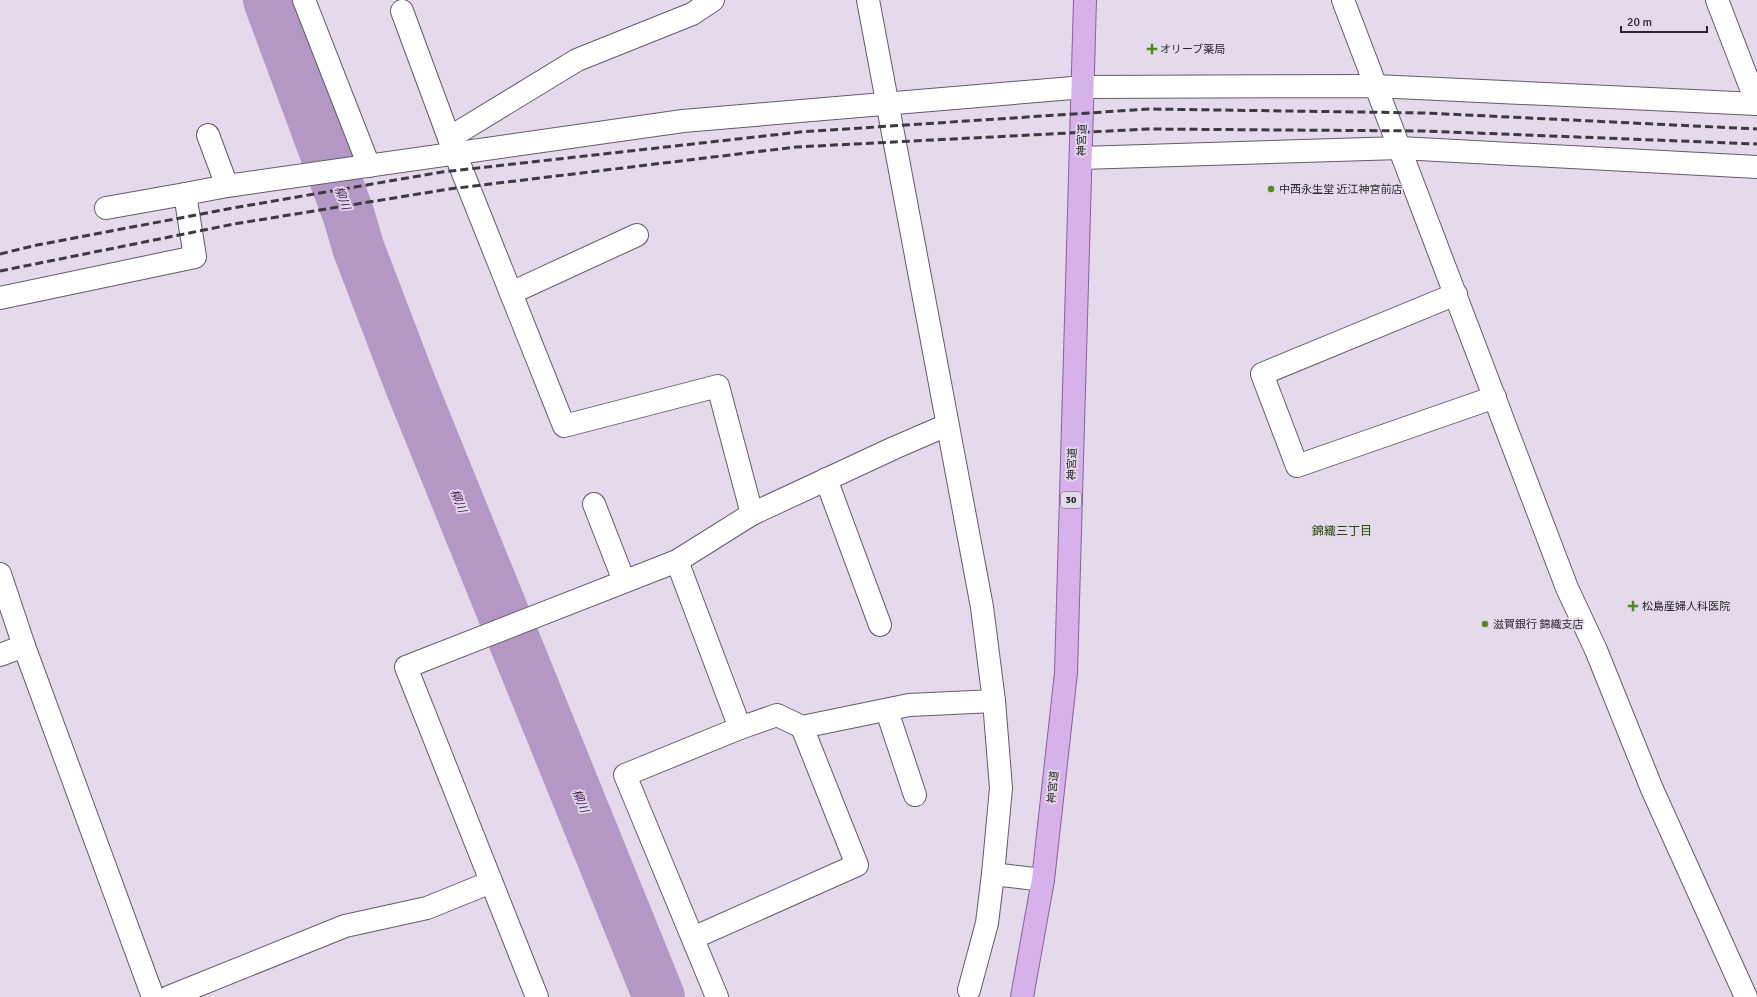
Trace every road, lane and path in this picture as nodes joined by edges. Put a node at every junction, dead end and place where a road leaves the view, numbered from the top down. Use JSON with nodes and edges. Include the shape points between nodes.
{"nodes":[{"id":1,"x":304,"y":0,"type":"edge"},
{"id":2,"x":712,"y":0,"type":"edge"},
{"id":3,"x":868,"y":0,"type":"edge"},
{"id":4,"x":1085,"y":0,"type":"edge"},
{"id":5,"x":1343,"y":0,"type":"edge"},
{"id":6,"x":1718,"y":0,"type":"edge"},
{"id":7,"x":402,"y":11,"type":"dead end"},
{"id":8,"x":1375,"y":86,"type":"junction"},
{"id":9,"x":1084,"y":87,"type":"junction"},
{"id":10,"x":888,"y":104,"type":"junction"},
{"id":11,"x":1757,"y":104,"type":"edge"},
{"id":12,"x":208,"y":135,"type":"dead end"},
{"id":13,"x":453,"y":146,"type":"junction"},
{"id":14,"x":1400,"y":148,"type":"junction"},
{"id":15,"x":1081,"y":158,"type":"junction"},
{"id":16,"x":369,"y":166,"type":"junction"},
{"id":17,"x":1757,"y":168,"type":"edge"},
{"id":18,"x":227,"y":186,"type":"junction"},
{"id":19,"x":185,"y":194,"type":"junction"},
{"id":20,"x":106,"y":208,"type":"dead end"},
{"id":21,"x":637,"y":235,"type":"dead end"},
{"id":22,"x":511,"y":293,"type":"junction"},
{"id":23,"x":1456,"y":294,"type":"junction"},
{"id":24,"x":0,"y":298,"type":"edge"},
{"id":25,"x":1495,"y":397,"type":"junction"},
{"id":26,"x":947,"y":425,"type":"junction"},
{"id":27,"x":826,"y":479,"type":"junction"},
{"id":28,"x":594,"y":504,"type":"dead end"},
{"id":29,"x":752,"y":514,"type":"junction"},
{"id":30,"x":677,"y":561,"type":"junction"},
{"id":31,"x":0,"y":574,"type":"edge"},
{"id":32,"x":624,"y":581,"type":"junction"},
{"id":33,"x":880,"y":625,"type":"dead end"},
{"id":34,"x":24,"y":646,"type":"junction"},
{"id":35,"x":0,"y":655,"type":"edge"},
{"id":36,"x":994,"y":701,"type":"junction"},
{"id":37,"x":886,"y":710,"type":"junction"},
{"id":38,"x":802,"y":727,"type":"junction"},
{"id":39,"x":740,"y":728,"type":"junction"},
{"id":40,"x":915,"y":795,"type":"dead end"},
{"id":41,"x":993,"y":874,"type":"junction"},
{"id":42,"x":1043,"y":880,"type":"junction"},
{"id":43,"x":491,"y":882,"type":"junction"},
{"id":44,"x":693,"y":938,"type":"junction"},
{"id":45,"x":969,"y":990,"type":"dead end"},
{"id":46,"x":153,"y":997,"type":"edge"},
{"id":47,"x":169,"y":997,"type":"edge"},
{"id":48,"x":537,"y":997,"type":"edge"},
{"id":49,"x":717,"y":997,"type":"edge"},
{"id":50,"x":1022,"y":997,"type":"edge"},
{"id":51,"x":1746,"y":997,"type":"edge"}],
"edges":[{"from":1,"to":16,"type":"street"},
{"from":2,"to":13,"type":"street","via":[[692,14],[577,60]]},
{"from":3,"to":10,"type":"street"},
{"from":4,"to":9,"type":"main road","name":"神宮道","number":"30"},
{"from":5,"to":8,"type":"street"},
{"from":6,"to":11,"type":"street"},
{"from":7,"to":13,"type":"street"},
{"from":8,"to":9,"type":"street"},
{"from":8,"to":11,"type":"street"},
{"from":8,"to":14,"type":"street"},
{"from":9,"to":10,"type":"street"},
{"from":9,"to":15,"type":"main road","name":"神宮道","number":"30"},
{"from":10,"to":13,"type":"street","via":[[684,121]]},
{"from":10,"to":26,"type":"street"},
{"from":12,"to":18,"type":"street"},
{"from":13,"to":16,"type":"street"},
{"from":13,"to":22,"type":"street"},
{"from":14,"to":15,"type":"street"},
{"from":14,"to":17,"type":"street"},
{"from":14,"to":23,"type":"street"},
{"from":15,"to":42,"type":"main road","name":"神宮道","number":"30","via":[[1066,673]]},
{"from":16,"to":18,"type":"street"},
{"from":18,"to":19,"type":"street"},
{"from":19,"to":20,"type":"street"},
{"from":19,"to":24,"type":"street","via":[[195,257]]},
{"from":21,"to":22,"type":"street"},
{"from":22,"to":29,"type":"street","via":[[564,426],[718,386]]},
{"from":23,"to":25,"type":"street"},
{"from":23,"to":25,"type":"street","via":[[1262,374],[1297,466]]},
{"from":25,"to":51,"type":"street","via":[[1567,588],[1596,650],[1650,784]]},
{"from":26,"to":27,"type":"street"},
{"from":26,"to":36,"type":"street","via":[[982,607]]},
{"from":27,"to":29,"type":"street"},
{"from":27,"to":33,"type":"street"},
{"from":28,"to":32,"type":"street"},
{"from":29,"to":30,"type":"street"},
{"from":30,"to":32,"type":"street"},
{"from":30,"to":39,"type":"street"},
{"from":31,"to":34,"type":"street"},
{"from":32,"to":43,"type":"street","via":[[406,667]]},
{"from":34,"to":35,"type":"street"},
{"from":34,"to":46,"type":"street"},
{"from":36,"to":37,"type":"street","via":[[909,705]]},
{"from":36,"to":41,"type":"street","via":[[1001,788]]},
{"from":37,"to":38,"type":"street"},
{"from":37,"to":40,"type":"street"},
{"from":38,"to":39,"type":"street","via":[[777,715]]},
{"from":38,"to":44,"type":"street","via":[[857,865]]},
{"from":39,"to":44,"type":"street","via":[[625,775]]},
{"from":41,"to":42,"type":"street"},
{"from":41,"to":45,"type":"street","via":[[988,923]]},
{"from":42,"to":50,"type":"main road","name":"神宮道","number":"30"},
{"from":43,"to":47,"type":"street","via":[[427,908],[345,926]]},
{"from":43,"to":48,"type":"street"},
{"from":44,"to":49,"type":"street"}]}
